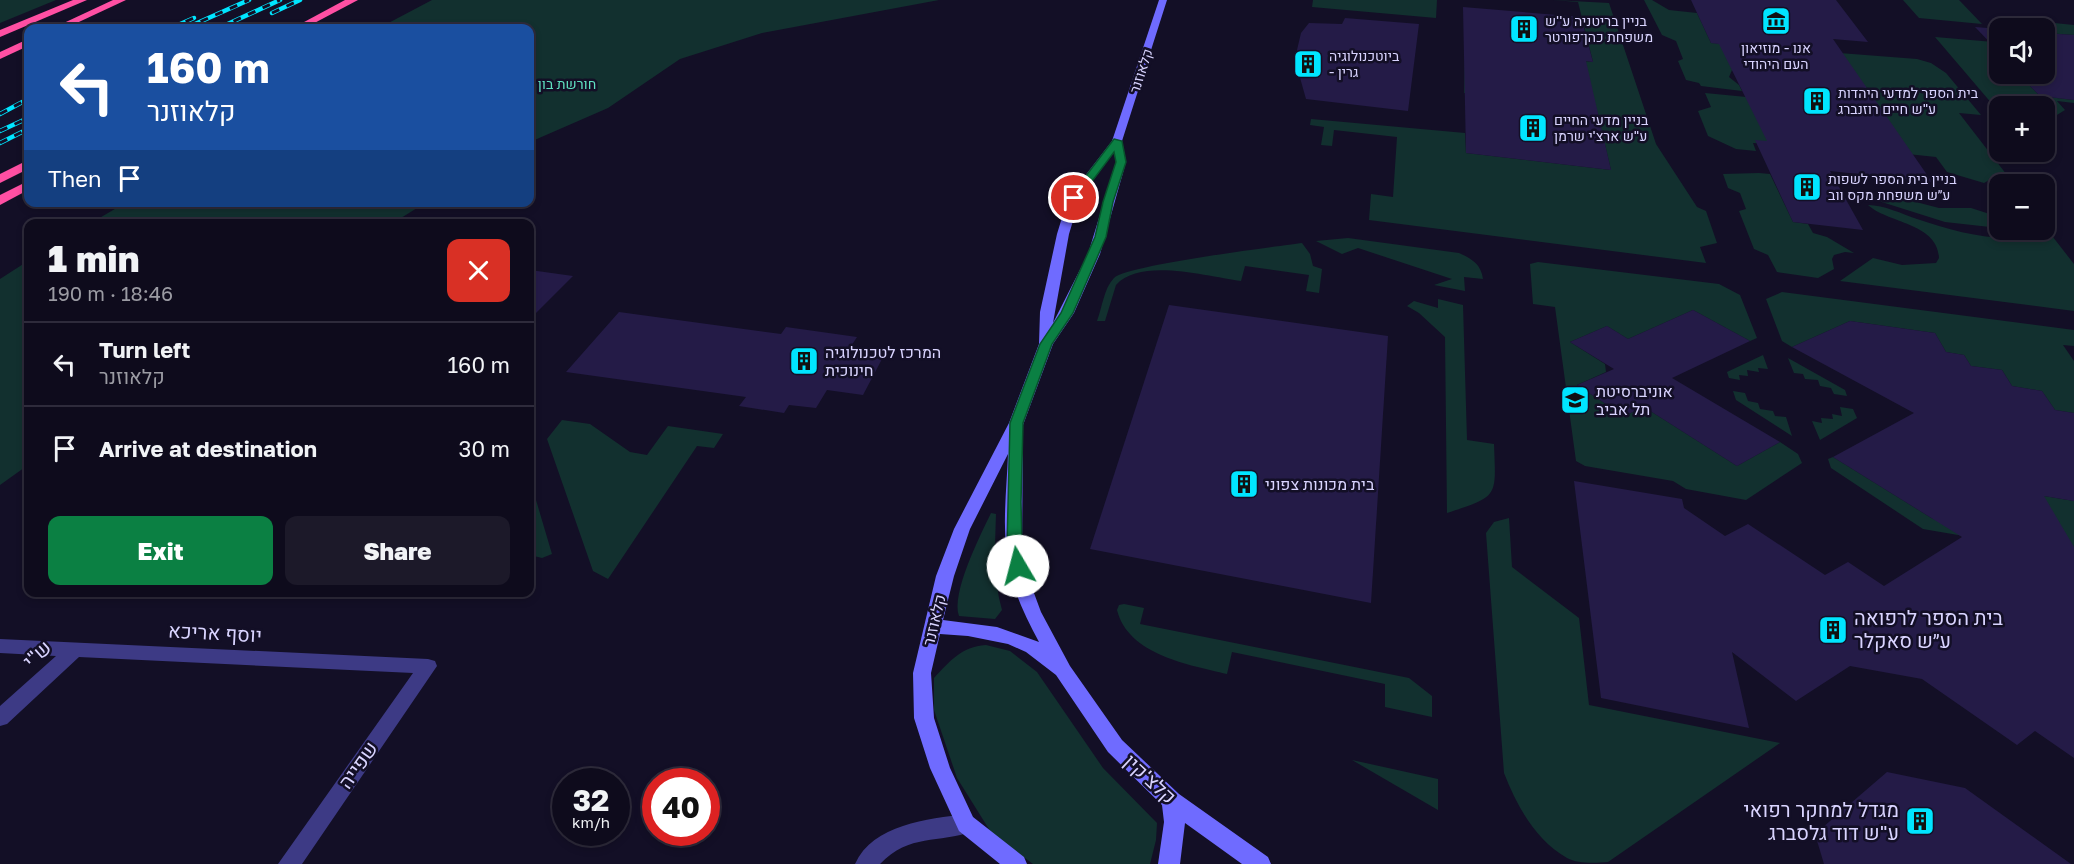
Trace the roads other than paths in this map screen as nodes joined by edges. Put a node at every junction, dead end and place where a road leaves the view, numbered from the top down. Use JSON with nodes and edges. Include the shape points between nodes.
{"nodes":[{"id":1,"x":82,"y":0,"type":"edge"},
{"id":2,"x":121,"y":0,"type":"edge"},
{"id":3,"x":353,"y":0,"type":"edge"},
{"id":4,"x":358,"y":0,"type":"edge"},
{"id":5,"x":1162,"y":0,"type":"edge"},
{"id":6,"x":24,"y":24,"type":"edge"},
{"id":7,"x":24,"y":24,"type":"edge"},
{"id":8,"x":67,"y":24,"type":"edge"},
{"id":9,"x":306,"y":24,"type":"edge"},
{"id":10,"x":314,"y":24,"type":"edge"},
{"id":11,"x":0,"y":34,"type":"edge"},
{"id":12,"x":24,"y":44,"type":"edge"},
{"id":13,"x":0,"y":56,"type":"edge"},
{"id":14,"x":1117,"y":141,"type":"junction"},
{"id":15,"x":24,"y":166,"type":"edge"},
{"id":16,"x":0,"y":179,"type":"edge"},
{"id":17,"x":24,"y":187,"type":"edge"},
{"id":18,"x":0,"y":201,"type":"edge"},
{"id":19,"x":1046,"y":344,"type":"junction"},
{"id":20,"x":1017,"y":423,"type":"junction"},
{"id":21,"x":931,"y":628,"type":"junction"},
{"id":22,"x":0,"y":646,"type":"edge"},
{"id":23,"x":77,"y":648,"type":"junction"},
{"id":24,"x":428,"y":666,"type":"joint"},
{"id":25,"x":1063,"y":671,"type":"junction"},
{"id":26,"x":0,"y":718,"type":"edge"},
{"id":27,"x":1172,"y":801,"type":"junction"},
{"id":28,"x":966,"y":824,"type":"junction"},
{"id":29,"x":289,"y":864,"type":"edge"},
{"id":30,"x":866,"y":864,"type":"edge"},
{"id":31,"x":1016,"y":864,"type":"edge"},
{"id":32,"x":1169,"y":864,"type":"edge"},
{"id":33,"x":1260,"y":864,"type":"edge"}],
"edges":[{"from":1,"to":6,"type":"highway"},
{"from":2,"to":8,"type":"highway"},
{"from":3,"to":9,"type":"highway"},
{"from":4,"to":10,"type":"highway"},
{"from":5,"to":14,"type":"street","name":"קלאוזנר"},
{"from":7,"to":11,"type":"highway"},
{"from":12,"to":13,"type":"highway"},
{"from":14,"to":19,"type":"street","name":"קלאוזנר","via":[[1121,162],[1100,237],[1067,313]]},
{"from":14,"to":19,"type":"street","name":"קלאוזנר","via":[[1074,198],[1047,312]]},
{"from":15,"to":16,"type":"highway"},
{"from":17,"to":18,"type":"highway"},
{"from":19,"to":20,"type":"street","name":"קלאוזנר"},
{"from":20,"to":21,"type":"street","name":"קלאוזנר","via":[[962,529]]},
{"from":20,"to":25,"type":"street","name":"קלאוזנר","via":[[1014,547],[1032,612]]},
{"from":21,"to":25,"type":"street","via":[[975,630],[1031,645]]},
{"from":21,"to":28,"type":"street","name":"קלאוזנר","via":[[922,673],[924,718],[940,768]]},
{"from":22,"to":23,"type":"street","name":"יוסף אריכא"},
{"from":23,"to":24,"type":"street","name":"יוסף אריכא"},
{"from":23,"to":26,"type":"street","name":"ש\"י"},
{"from":24,"to":29,"type":"street","name":"שפייה"},
{"from":25,"to":27,"type":"street","name":"קלצ'קין","via":[[1114,746]]},
{"from":27,"to":32,"type":"street","via":[[1175,822]]},
{"from":27,"to":33,"type":"street","name":"קלצ'קין"},
{"from":28,"to":30,"type":"street","via":[[917,829],[900,836]]},
{"from":28,"to":31,"type":"street"}]}
